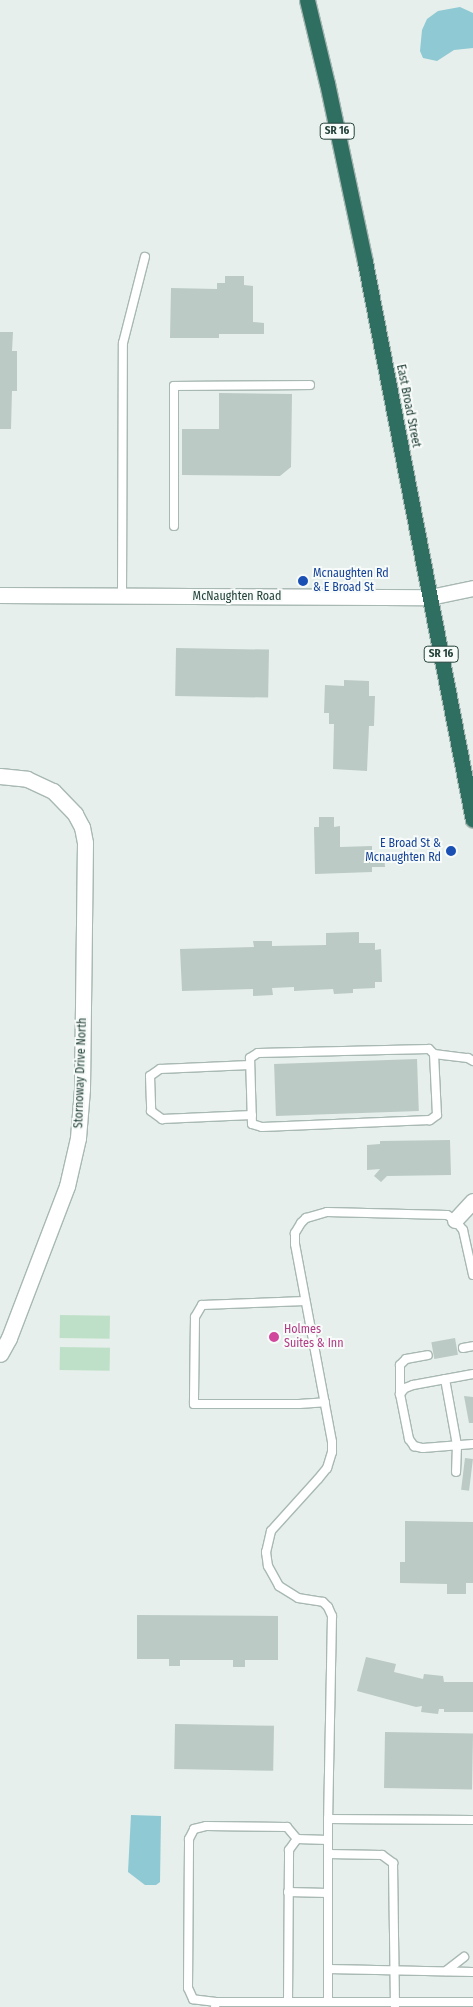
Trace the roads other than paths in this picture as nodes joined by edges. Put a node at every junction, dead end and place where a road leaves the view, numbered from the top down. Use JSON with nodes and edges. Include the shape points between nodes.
{"nodes":[{"id":1,"x":307,"y":0,"type":"edge"},
{"id":2,"x":146,"y":257,"type":"dead end"},
{"id":3,"x":310,"y":385,"type":"dead end"},
{"id":4,"x":174,"y":526,"type":"dead end"},
{"id":5,"x":473,"y":588,"type":"edge"},
{"id":6,"x":0,"y":595,"type":"edge"},
{"id":7,"x":122,"y":596,"type":"junction"},
{"id":8,"x":430,"y":597,"type":"junction"},
{"id":9,"x":0,"y":776,"type":"edge"},
{"id":10,"x":473,"y":820,"type":"edge"},
{"id":11,"x":434,"y":1054,"type":"junction"},
{"id":12,"x":471,"y":1057,"type":"edge"},
{"id":13,"x":250,"y":1065,"type":"junction"},
{"id":14,"x":252,"y":1115,"type":"junction"},
{"id":15,"x":473,"y":1201,"type":"edge"},
{"id":16,"x":455,"y":1220,"type":"junction"},
{"id":17,"x":473,"y":1275,"type":"edge"},
{"id":18,"x":306,"y":1300,"type":"junction"},
{"id":19,"x":473,"y":1346,"type":"edge"},
{"id":20,"x":463,"y":1348,"type":"dead end"},
{"id":21,"x":0,"y":1354,"type":"edge"},
{"id":22,"x":428,"y":1355,"type":"dead end"},
{"id":23,"x":473,"y":1374,"type":"edge"},
{"id":24,"x":445,"y":1379,"type":"junction"},
{"id":25,"x":400,"y":1394,"type":"junction"},
{"id":26,"x":325,"y":1402,"type":"junction"},
{"id":27,"x":473,"y":1444,"type":"edge"},
{"id":28,"x":457,"y":1445,"type":"junction"},
{"id":29,"x":456,"y":1472,"type":"dead end"},
{"id":30,"x":328,"y":1819,"type":"junction"},
{"id":31,"x":473,"y":1820,"type":"edge"},
{"id":32,"x":297,"y":1839,"type":"junction"},
{"id":33,"x":328,"y":1840,"type":"junction"},
{"id":34,"x":328,"y":1854,"type":"junction"},
{"id":35,"x":288,"y":1892,"type":"junction"},
{"id":36,"x":328,"y":1893,"type":"junction"},
{"id":37,"x":464,"y":1957,"type":"dead end"},
{"id":38,"x":328,"y":1969,"type":"junction"},
{"id":39,"x":396,"y":1970,"type":"junction"},
{"id":40,"x":446,"y":1971,"type":"junction"},
{"id":41,"x":473,"y":1972,"type":"edge"},
{"id":42,"x":288,"y":2002,"type":"junction"},
{"id":43,"x":328,"y":2002,"type":"junction"},
{"id":44,"x":473,"y":2002,"type":"edge"},
{"id":45,"x":215,"y":2004,"type":"edge"},
{"id":46,"x":395,"y":2004,"type":"edge"}],
"edges":[{"from":1,"to":8,"type":"highway","name":"East Broad Street","number":"SR 16","via":[[361,243]]},
{"from":2,"to":7,"type":"lane","via":[[123,342]]},
{"from":3,"to":4,"type":"lane","via":[[174,386]]},
{"from":5,"to":8,"type":"street","name":"McNaughten Road"},
{"from":6,"to":7,"type":"street","name":"McNaughten Road"},
{"from":7,"to":8,"type":"street","name":"McNaughten Road"},
{"from":8,"to":10,"type":"highway","name":"East Broad Street","number":"SR 16"},
{"from":9,"to":21,"type":"street","name":"Stornoway Drive North","via":[[40,784],[66,802],[82,827],[85,843],[81,1112],[73,1161],[67,1186]]},
{"from":11,"to":12,"type":"lane"},
{"from":11,"to":13,"type":"lane","via":[[429,1049],[396,1048],[267,1052],[250,1058]]},
{"from":11,"to":14,"type":"lane","via":[[437,1115],[430,1120],[262,1127],[252,1124]]},
{"from":13,"to":14,"type":"lane"},
{"from":13,"to":14,"type":"lane","via":[[160,1069],[150,1076],[150,1102],[151,1111],[162,1120]]},
{"from":15,"to":16,"type":"street"},
{"from":16,"to":17,"type":"lane","via":[[466,1236]]},
{"from":16,"to":18,"type":"lane","via":[[440,1214],[326,1212],[306,1218],[295,1233],[294,1244]]},
{"from":18,"to":26,"type":"lane"},
{"from":18,"to":26,"type":"lane","via":[[202,1305],[195,1317],[194,1404]]},
{"from":19,"to":20,"type":"lane"},
{"from":22,"to":25,"type":"lane","via":[[406,1359],[400,1365]]},
{"from":23,"to":24,"type":"lane"},
{"from":24,"to":25,"type":"lane","via":[[412,1384]]},
{"from":24,"to":28,"type":"lane"},
{"from":25,"to":28,"type":"lane","via":[[409,1439],[414,1446]]},
{"from":26,"to":30,"type":"lane","via":[[332,1442],[327,1468],[277,1523],[266,1552],[268,1566],[279,1586],[298,1598],[323,1602],[332,1616]]},
{"from":27,"to":28,"type":"lane"},
{"from":28,"to":29,"type":"lane"},
{"from":30,"to":31,"type":"lane"},
{"from":30,"to":33,"type":"lane"},
{"from":32,"to":33,"type":"lane"},
{"from":32,"to":35,"type":"lane","via":[[289,1850]]},
{"from":32,"to":45,"type":"lane","via":[[286,1827],[206,1826],[194,1829],[189,1839],[188,1988],[193,1999]]},
{"from":33,"to":34,"type":"lane"},
{"from":34,"to":36,"type":"lane"},
{"from":34,"to":39,"type":"lane","via":[[382,1855],[393,1863]]},
{"from":35,"to":36,"type":"lane"},
{"from":35,"to":42,"type":"lane"},
{"from":36,"to":38,"type":"lane"},
{"from":37,"to":40,"type":"lane"},
{"from":38,"to":39,"type":"lane"},
{"from":38,"to":43,"type":"lane"},
{"from":39,"to":40,"type":"lane"},
{"from":39,"to":46,"type":"lane"},
{"from":40,"to":41,"type":"lane"},
{"from":42,"to":43,"type":"lane"},
{"from":42,"to":45,"type":"lane"},
{"from":43,"to":46,"type":"lane"},
{"from":44,"to":46,"type":"lane"}]}
